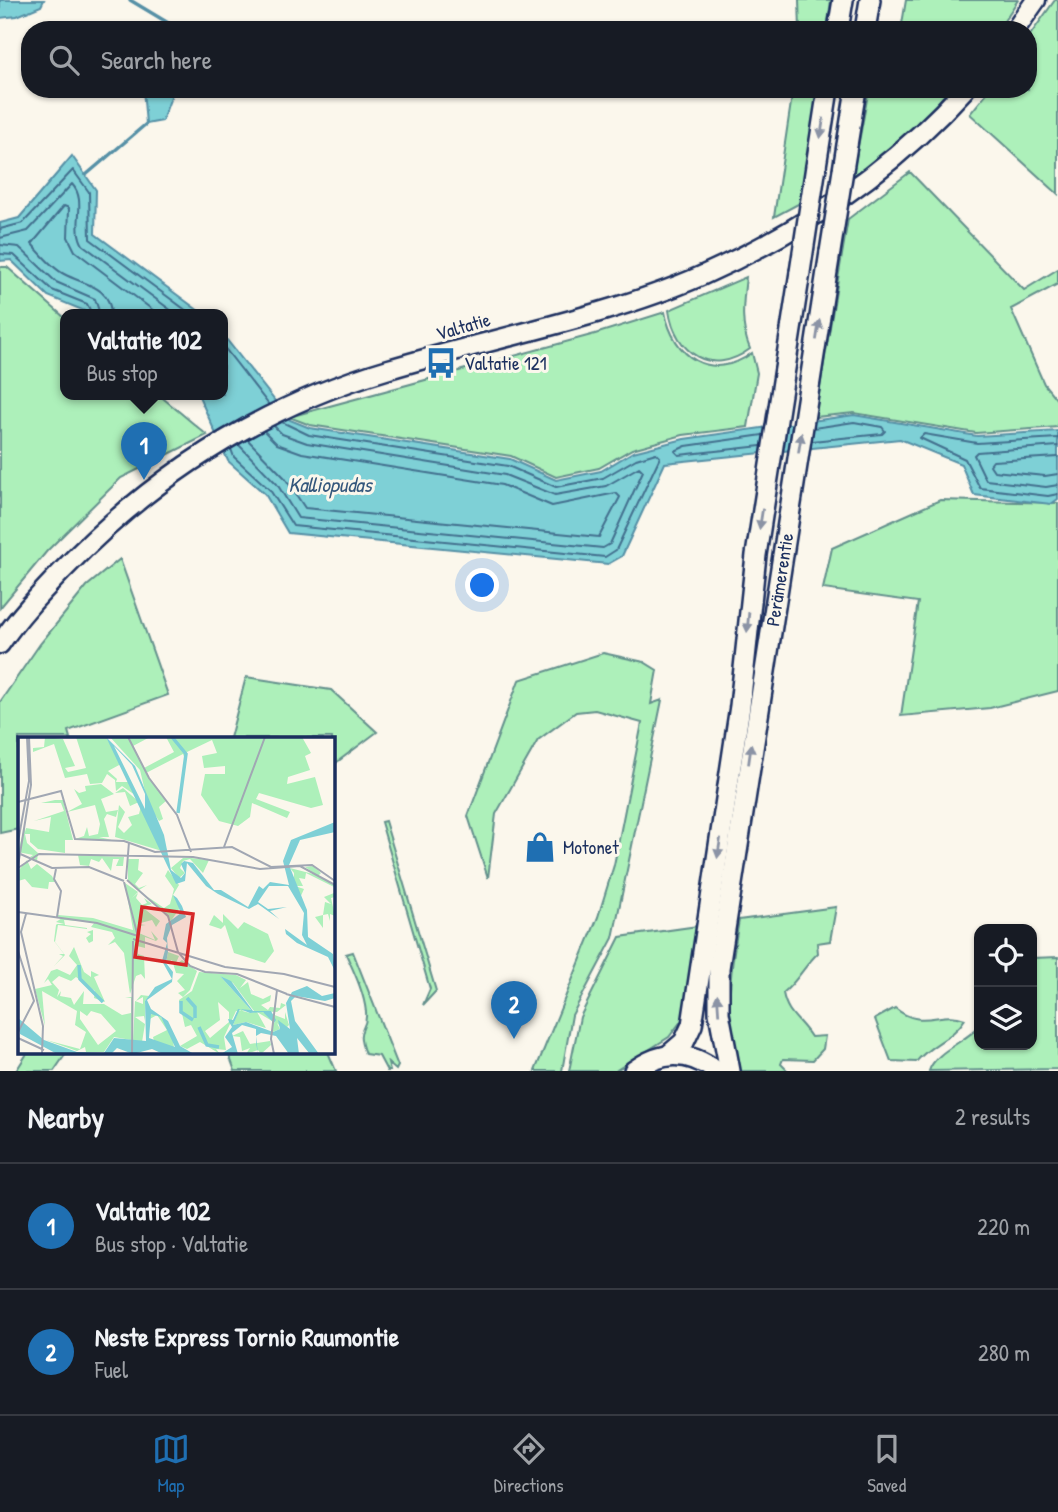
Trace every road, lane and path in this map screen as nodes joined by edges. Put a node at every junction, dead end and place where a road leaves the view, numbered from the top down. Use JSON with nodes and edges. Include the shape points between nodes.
{"nodes":[{"id":1,"x":843,"y":0,"type":"edge"},
{"id":2,"x":870,"y":0,"type":"edge"},
{"id":3,"x":1036,"y":0,"type":"edge"},
{"id":4,"x":840,"y":21,"type":"edge"},
{"id":5,"x":866,"y":21,"type":"edge"},
{"id":6,"x":1021,"y":21,"type":"edge"},
{"id":7,"x":827,"y":98,"type":"edge"},
{"id":8,"x":855,"y":98,"type":"edge"},
{"id":9,"x":956,"y":98,"type":"edge"},
{"id":10,"x":0,"y":644,"type":"edge"},
{"id":11,"x":670,"y":1054,"type":"junction"},
{"id":12,"x":634,"y":1071,"type":"edge"},
{"id":13,"x":716,"y":1071,"type":"edge"},
{"id":14,"x":730,"y":1071,"type":"edge"}],
"edges":[{"from":1,"to":4,"type":"highway"},
{"from":2,"to":5,"type":"highway"},
{"from":3,"to":6,"type":"main road"},
{"from":7,"to":11,"type":"highway","name":"Perämerentie","one_way":true,"bridge":true,"via":[[750,597],[740,706],[695,1011],[690,1034]]},
{"from":14,"to":8,"type":"highway","name":"Perämerentie","one_way":true,"bridge":true,"via":[[719,1013],[719,968]]},
{"from":9,"to":10,"type":"main road","name":"Valtatie","via":[[912,142],[821,212],[699,276],[639,298],[387,369],[286,406],[211,447],[106,527],[39,595]]},
{"from":11,"to":12,"type":"highway"},
{"from":11,"to":13,"type":"highway","via":[[698,1060]]}]}
